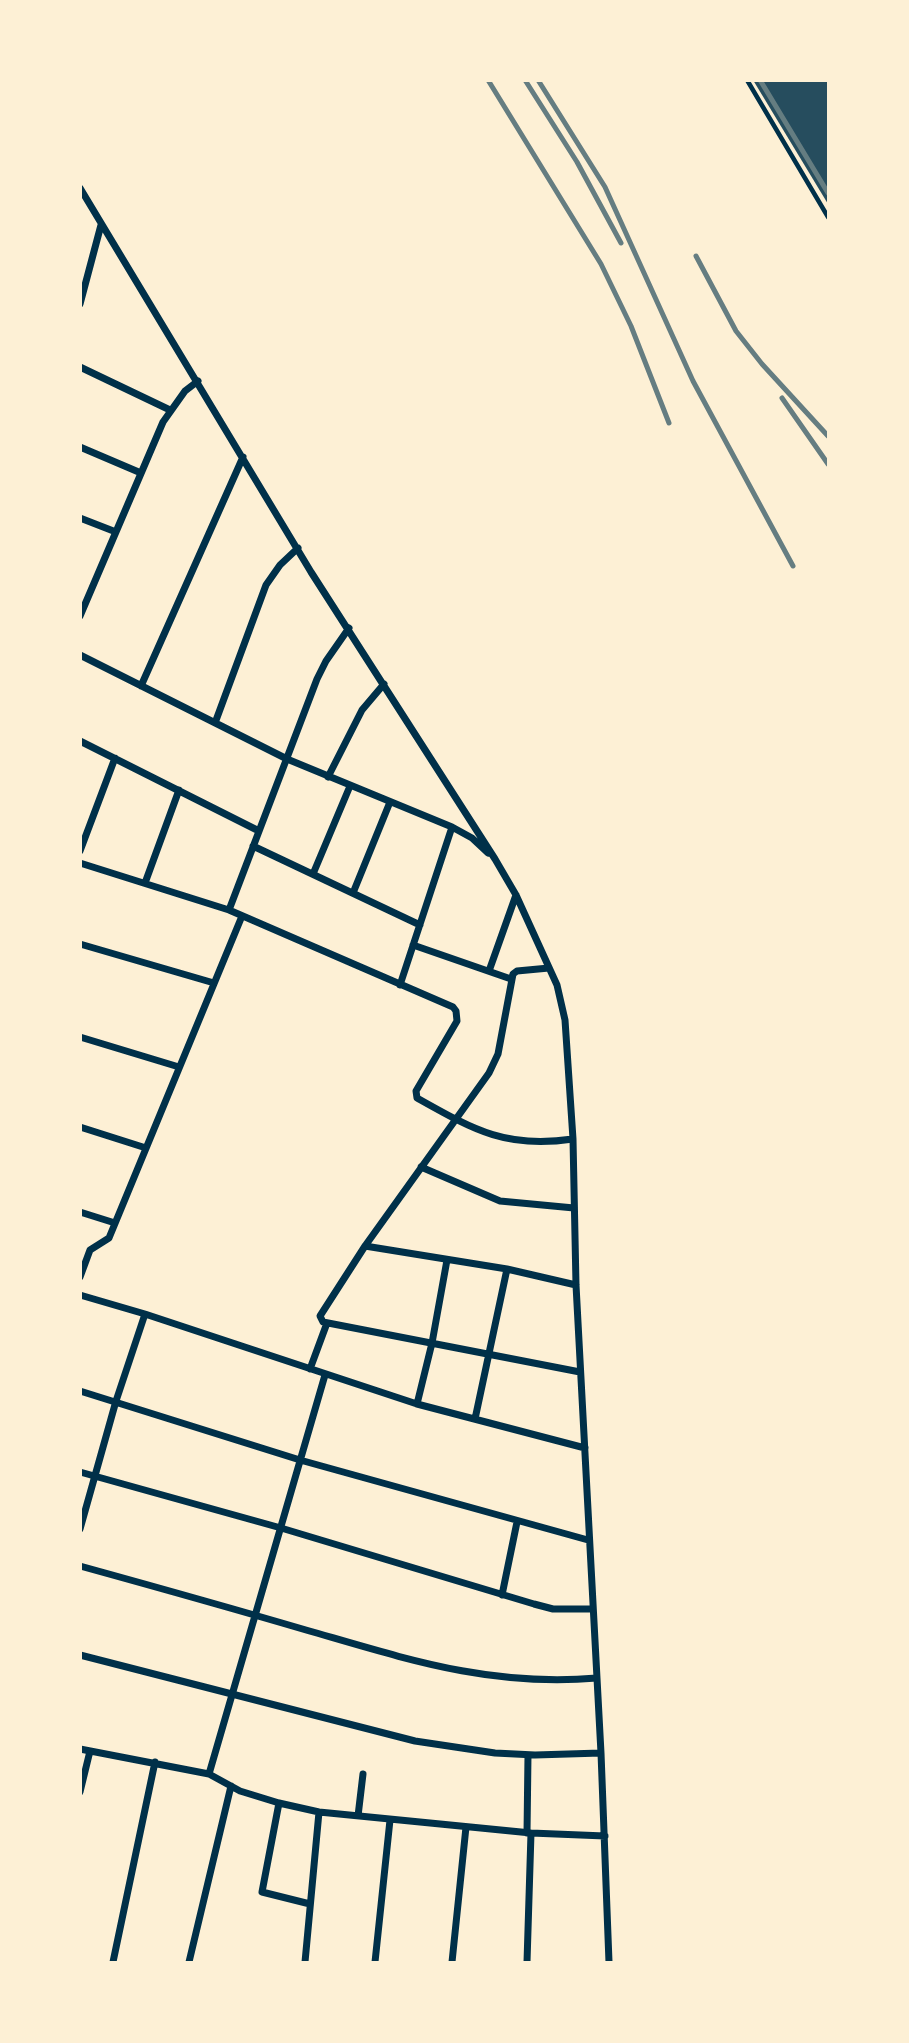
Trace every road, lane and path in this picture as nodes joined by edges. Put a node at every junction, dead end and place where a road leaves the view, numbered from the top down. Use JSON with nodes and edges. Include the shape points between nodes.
{"nodes":[{"id":1,"x":747,"y":80,"type":"edge"},
{"id":2,"x":81,"y":192,"type":"edge"},
{"id":3,"x":828,"y":217,"type":"edge"},
{"id":4,"x":101,"y":225,"type":"junction"},
{"id":5,"x":80,"y":304,"type":"edge"},
{"id":6,"x":80,"y":367,"type":"edge"},
{"id":7,"x":198,"y":381,"type":"junction"},
{"id":8,"x":170,"y":410,"type":"junction"},
{"id":9,"x":80,"y":447,"type":"edge"},
{"id":10,"x":243,"y":457,"type":"junction"},
{"id":11,"x":141,"y":473,"type":"junction"},
{"id":12,"x":80,"y":518,"type":"edge"},
{"id":13,"x":116,"y":532,"type":"junction"},
{"id":14,"x":298,"y":548,"type":"junction"},
{"id":15,"x":84,"y":597,"type":"edge"},
{"id":16,"x":80,"y":616,"type":"edge"},
{"id":17,"x":349,"y":628,"type":"junction"},
{"id":18,"x":80,"y":655,"type":"edge"},
{"id":19,"x":384,"y":684,"type":"junction"},
{"id":20,"x":141,"y":686,"type":"junction"},
{"id":21,"x":215,"y":723,"type":"junction"},
{"id":22,"x":80,"y":741,"type":"edge"},
{"id":23,"x":114,"y":758,"type":"junction"},
{"id":24,"x":287,"y":759,"type":"junction"},
{"id":25,"x":328,"y":777,"type":"junction"},
{"id":26,"x":350,"y":786,"type":"junction"},
{"id":27,"x":178,"y":790,"type":"junction"},
{"id":28,"x":390,"y":803,"type":"junction"},
{"id":29,"x":452,"y":827,"type":"junction"},
{"id":30,"x":258,"y":831,"type":"junction"},
{"id":31,"x":253,"y":846,"type":"junction"},
{"id":32,"x":80,"y":851,"type":"edge"},
{"id":33,"x":495,"y":859,"type":"junction"},
{"id":34,"x":80,"y":863,"type":"edge"},
{"id":35,"x":313,"y":874,"type":"junction"},
{"id":36,"x":145,"y":884,"type":"junction"},
{"id":37,"x":353,"y":893,"type":"junction"},
{"id":38,"x":516,"y":895,"type":"junction"},
{"id":39,"x":229,"y":910,"type":"junction"},
{"id":40,"x":242,"y":916,"type":"junction"},
{"id":41,"x":420,"y":925,"type":"junction"},
{"id":42,"x":80,"y":944,"type":"edge"},
{"id":43,"x":414,"y":944,"type":"junction"},
{"id":44,"x":549,"y":968,"type":"junction"},
{"id":45,"x":489,"y":971,"type":"junction"},
{"id":46,"x":511,"y":979,"type":"junction"},
{"id":47,"x":214,"y":983,"type":"junction"},
{"id":48,"x":400,"y":985,"type":"junction"},
{"id":49,"x":80,"y":1037,"type":"edge"},
{"id":50,"x":179,"y":1067,"type":"junction"},
{"id":51,"x":455,"y":1120,"type":"junction"},
{"id":52,"x":80,"y":1127,"type":"edge"},
{"id":53,"x":573,"y":1139,"type":"junction"},
{"id":54,"x":146,"y":1148,"type":"junction"},
{"id":55,"x":421,"y":1167,"type":"junction"},
{"id":56,"x":574,"y":1208,"type":"junction"},
{"id":57,"x":80,"y":1212,"type":"edge"},
{"id":58,"x":115,"y":1223,"type":"junction"},
{"id":59,"x":365,"y":1246,"type":"junction"},
{"id":60,"x":447,"y":1260,"type":"junction"},
{"id":61,"x":507,"y":1269,"type":"junction"},
{"id":62,"x":80,"y":1277,"type":"edge"},
{"id":63,"x":576,"y":1285,"type":"junction"},
{"id":64,"x":80,"y":1295,"type":"edge"},
{"id":65,"x":145,"y":1314,"type":"junction"},
{"id":66,"x":325,"y":1322,"type":"junction"},
{"id":67,"x":432,"y":1343,"type":"junction"},
{"id":68,"x":490,"y":1355,"type":"junction"},
{"id":69,"x":310,"y":1369,"type":"junction"},
{"id":70,"x":580,"y":1371,"type":"junction"},
{"id":71,"x":325,"y":1375,"type":"junction"},
{"id":72,"x":80,"y":1391,"type":"edge"},
{"id":73,"x":116,"y":1401,"type":"junction"},
{"id":74,"x":417,"y":1404,"type":"junction"},
{"id":75,"x":475,"y":1419,"type":"junction"},
{"id":76,"x":585,"y":1448,"type":"junction"},
{"id":77,"x":300,"y":1461,"type":"junction"},
{"id":78,"x":80,"y":1472,"type":"edge"},
{"id":79,"x":95,"y":1476,"type":"junction"},
{"id":80,"x":517,"y":1521,"type":"junction"},
{"id":81,"x":281,"y":1528,"type":"junction"},
{"id":82,"x":80,"y":1529,"type":"edge"},
{"id":83,"x":588,"y":1540,"type":"junction"},
{"id":84,"x":80,"y":1566,"type":"edge"},
{"id":85,"x":502,"y":1595,"type":"junction"},
{"id":86,"x":593,"y":1609,"type":"junction"},
{"id":87,"x":256,"y":1615,"type":"junction"},
{"id":88,"x":80,"y":1656,"type":"edge"},
{"id":89,"x":597,"y":1678,"type":"junction"},
{"id":90,"x":233,"y":1694,"type":"junction"},
{"id":91,"x":80,"y":1749,"type":"edge"},
{"id":92,"x":90,"y":1751,"type":"junction"},
{"id":93,"x":601,"y":1753,"type":"junction"},
{"id":94,"x":528,"y":1755,"type":"junction"},
{"id":95,"x":155,"y":1762,"type":"junction"},
{"id":96,"x":209,"y":1774,"type":"junction"},
{"id":97,"x":363,"y":1774,"type":"dead end"},
{"id":98,"x":231,"y":1787,"type":"junction"},
{"id":99,"x":80,"y":1793,"type":"edge"},
{"id":100,"x":279,"y":1804,"type":"junction"},
{"id":101,"x":319,"y":1812,"type":"junction"},
{"id":102,"x":358,"y":1816,"type":"junction"},
{"id":103,"x":390,"y":1820,"type":"junction"},
{"id":104,"x":466,"y":1827,"type":"junction"},
{"id":105,"x":529,"y":1833,"type":"junction"},
{"id":106,"x":605,"y":1836,"type":"junction"},
{"id":107,"x":310,"y":1905,"type":"junction"},
{"id":108,"x":113,"y":1962,"type":"edge"},
{"id":109,"x":189,"y":1962,"type":"edge"},
{"id":110,"x":305,"y":1962,"type":"edge"},
{"id":111,"x":375,"y":1962,"type":"edge"},
{"id":112,"x":452,"y":1962,"type":"edge"},
{"id":113,"x":527,"y":1962,"type":"edge"},
{"id":114,"x":609,"y":1962,"type":"edge"}],
"edges":[{"from":1,"to":3,"type":"lane"},
{"from":2,"to":4,"type":"street"},
{"from":4,"to":5,"type":"street"},
{"from":4,"to":7,"type":"street"},
{"from":6,"to":8,"type":"street"},
{"from":7,"to":8,"type":"street"},
{"from":7,"to":10,"type":"street"},
{"from":8,"to":11,"type":"street"},
{"from":9,"to":11,"type":"street"},
{"from":10,"to":14,"type":"street"},
{"from":10,"to":20,"type":"street"},
{"from":11,"to":13,"type":"street"},
{"from":12,"to":13,"type":"street"},
{"from":13,"to":15,"type":"street"},
{"from":14,"to":17,"type":"street"},
{"from":14,"to":21,"type":"street","via":[[266,584]]},
{"from":15,"to":16,"type":"street"},
{"from":17,"to":19,"type":"street"},
{"from":17,"to":24,"type":"street","via":[[317,679]]},
{"from":18,"to":20,"type":"street"},
{"from":19,"to":25,"type":"street","via":[[362,710]]},
{"from":19,"to":33,"type":"street"},
{"from":20,"to":21,"type":"street"},
{"from":21,"to":24,"type":"street"},
{"from":22,"to":23,"type":"street"},
{"from":23,"to":27,"type":"street"},
{"from":23,"to":32,"type":"street"},
{"from":24,"to":25,"type":"street"},
{"from":24,"to":30,"type":"street"},
{"from":25,"to":26,"type":"street"},
{"from":26,"to":28,"type":"street"},
{"from":26,"to":35,"type":"street"},
{"from":27,"to":30,"type":"street"},
{"from":27,"to":36,"type":"street"},
{"from":28,"to":29,"type":"street"},
{"from":28,"to":37,"type":"street"},
{"from":29,"to":33,"type":"street"},
{"from":29,"to":41,"type":"street"},
{"from":30,"to":31,"type":"street"},
{"from":31,"to":35,"type":"street"},
{"from":31,"to":39,"type":"street"},
{"from":33,"to":38,"type":"street"},
{"from":34,"to":36,"type":"street"},
{"from":35,"to":37,"type":"street"},
{"from":36,"to":39,"type":"street"},
{"from":37,"to":41,"type":"street"},
{"from":38,"to":44,"type":"street"},
{"from":38,"to":45,"type":"street"},
{"from":39,"to":40,"type":"street"},
{"from":40,"to":47,"type":"street"},
{"from":40,"to":48,"type":"street"},
{"from":41,"to":43,"type":"street"},
{"from":42,"to":47,"type":"street"},
{"from":43,"to":45,"type":"street"},
{"from":43,"to":48,"type":"street"},
{"from":44,"to":46,"type":"street","via":[[517,971]]},
{"from":44,"to":53,"type":"street","via":[[565,1020]]},
{"from":45,"to":46,"type":"street"},
{"from":46,"to":51,"type":"street","via":[[498,1054]]},
{"from":47,"to":50,"type":"street"},
{"from":48,"to":51,"type":"street","via":[[456,1011],[457,1021],[416,1094]]},
{"from":49,"to":50,"type":"street"},
{"from":50,"to":54,"type":"street"},
{"from":51,"to":53,"type":"street","via":[[506,1140]]},
{"from":51,"to":55,"type":"street"},
{"from":52,"to":54,"type":"street"},
{"from":53,"to":56,"type":"street"},
{"from":54,"to":58,"type":"street"},
{"from":55,"to":56,"type":"street","via":[[500,1201]]},
{"from":55,"to":59,"type":"street"},
{"from":56,"to":63,"type":"street"},
{"from":57,"to":58,"type":"street"},
{"from":58,"to":62,"type":"street","via":[[108,1238],[90,1250]]},
{"from":59,"to":60,"type":"street"},
{"from":59,"to":66,"type":"street","via":[[320,1313]]},
{"from":60,"to":61,"type":"street"},
{"from":60,"to":67,"type":"street"},
{"from":61,"to":63,"type":"street"},
{"from":61,"to":68,"type":"street"},
{"from":63,"to":70,"type":"street"},
{"from":64,"to":65,"type":"street"},
{"from":65,"to":69,"type":"street"},
{"from":65,"to":73,"type":"street"},
{"from":66,"to":67,"type":"street"},
{"from":66,"to":69,"type":"street"},
{"from":67,"to":68,"type":"street"},
{"from":67,"to":74,"type":"street"},
{"from":68,"to":70,"type":"street"},
{"from":68,"to":75,"type":"street"},
{"from":69,"to":71,"type":"street"},
{"from":70,"to":76,"type":"street"},
{"from":71,"to":74,"type":"street"},
{"from":71,"to":77,"type":"street"},
{"from":72,"to":73,"type":"street"},
{"from":73,"to":77,"type":"street"},
{"from":73,"to":79,"type":"street"},
{"from":74,"to":75,"type":"street"},
{"from":75,"to":76,"type":"street"},
{"from":76,"to":83,"type":"street"},
{"from":77,"to":80,"type":"street"},
{"from":77,"to":81,"type":"street"},
{"from":78,"to":79,"type":"street"},
{"from":79,"to":81,"type":"street"},
{"from":79,"to":82,"type":"street"},
{"from":80,"to":83,"type":"street"},
{"from":80,"to":85,"type":"street"},
{"from":81,"to":85,"type":"street"},
{"from":81,"to":87,"type":"street"},
{"from":83,"to":86,"type":"street"},
{"from":84,"to":87,"type":"street"},
{"from":85,"to":86,"type":"street","via":[[553,1609]]},
{"from":86,"to":89,"type":"street"},
{"from":87,"to":89,"type":"street","via":[[459,1672],[542,1680]]},
{"from":87,"to":90,"type":"street"},
{"from":88,"to":90,"type":"street"},
{"from":89,"to":93,"type":"street"},
{"from":90,"to":94,"type":"street","via":[[415,1741]]},
{"from":90,"to":96,"type":"street"},
{"from":91,"to":92,"type":"street"},
{"from":92,"to":95,"type":"street"},
{"from":92,"to":99,"type":"street"},
{"from":93,"to":94,"type":"street"},
{"from":93,"to":106,"type":"street"},
{"from":94,"to":105,"type":"street"},
{"from":95,"to":96,"type":"street"},
{"from":95,"to":108,"type":"street"},
{"from":96,"to":98,"type":"street"},
{"from":97,"to":102,"type":"street"},
{"from":98,"to":100,"type":"street"},
{"from":98,"to":109,"type":"street"},
{"from":100,"to":101,"type":"street"},
{"from":100,"to":107,"type":"street","via":[[262,1892]]},
{"from":101,"to":102,"type":"street"},
{"from":101,"to":107,"type":"street"},
{"from":102,"to":103,"type":"street"},
{"from":103,"to":104,"type":"street"},
{"from":103,"to":111,"type":"street"},
{"from":104,"to":105,"type":"street"},
{"from":104,"to":112,"type":"street"},
{"from":105,"to":106,"type":"street"},
{"from":105,"to":113,"type":"street"},
{"from":106,"to":114,"type":"street"},
{"from":107,"to":110,"type":"street"}]}
